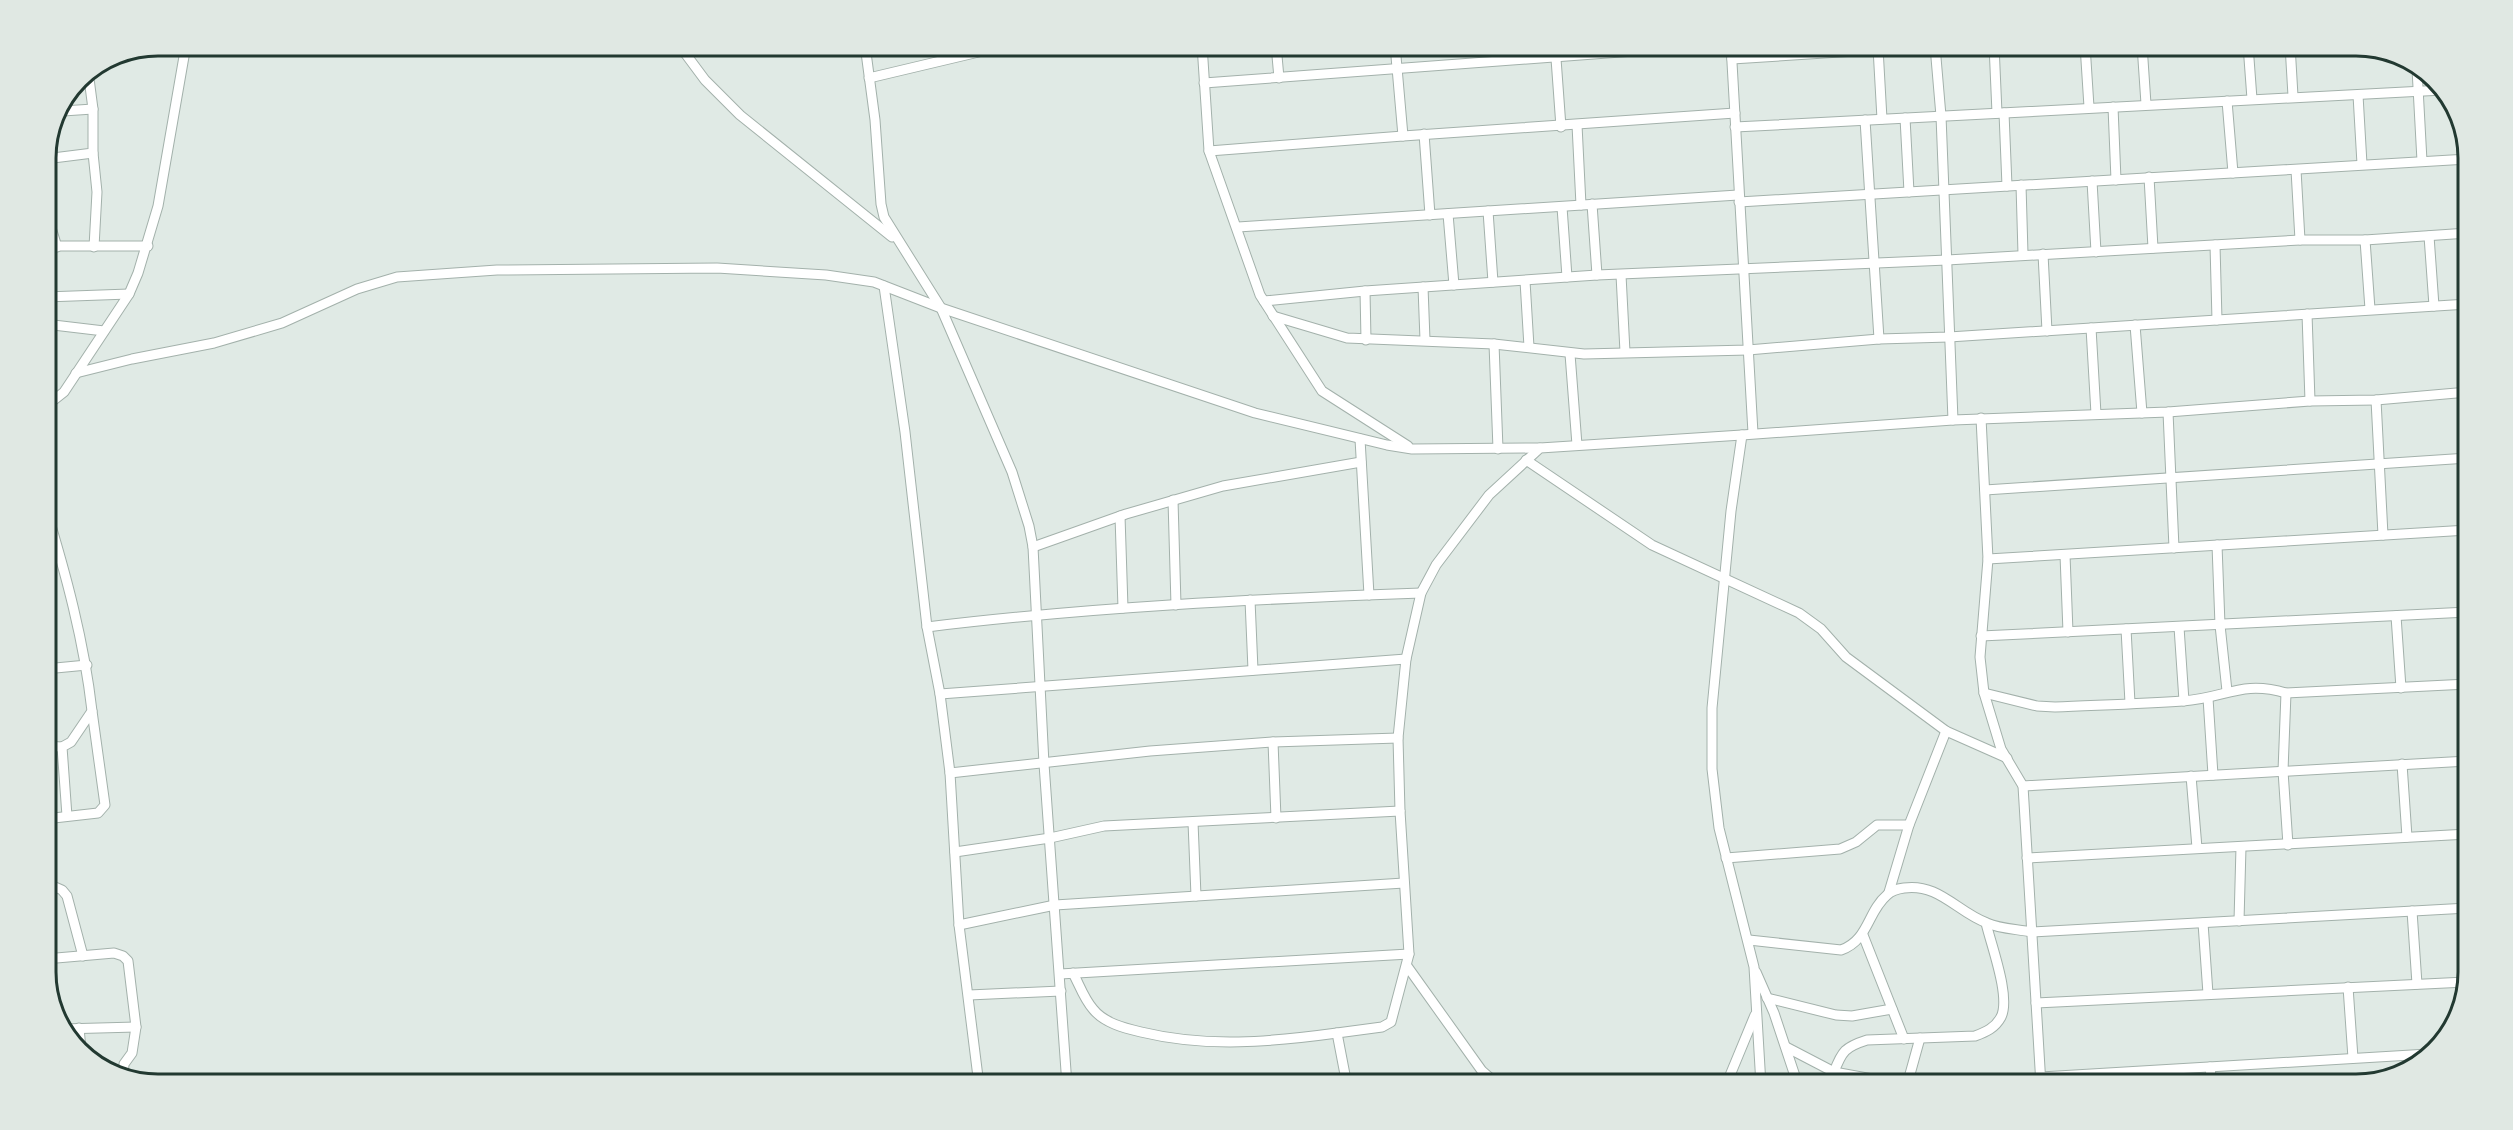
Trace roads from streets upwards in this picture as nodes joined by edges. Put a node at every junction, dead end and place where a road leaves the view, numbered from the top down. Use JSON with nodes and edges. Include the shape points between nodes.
{"nodes":[{"id":1,"x":184,"y":56,"type":"edge"},
{"id":2,"x":686,"y":56,"type":"edge"},
{"id":3,"x":866,"y":56,"type":"edge"},
{"id":4,"x":962,"y":56,"type":"edge"},
{"id":5,"x":1203,"y":56,"type":"edge"},
{"id":6,"x":1277,"y":56,"type":"edge"},
{"id":7,"x":1396,"y":56,"type":"edge"},
{"id":8,"x":1569,"y":56,"type":"edge"},
{"id":9,"x":1754,"y":56,"type":"edge"},
{"id":10,"x":1878,"y":56,"type":"edge"},
{"id":11,"x":1936,"y":56,"type":"edge"},
{"id":12,"x":1995,"y":56,"type":"edge"},
{"id":13,"x":2086,"y":56,"type":"edge"},
{"id":14,"x":2143,"y":56,"type":"edge"},
{"id":15,"x":2249,"y":56,"type":"edge"},
{"id":16,"x":2291,"y":56,"type":"edge"},
{"id":17,"x":1556,"y":57,"type":"junction"},
{"id":18,"x":1732,"y":58,"type":"joint"},
{"id":19,"x":1397,"y":69,"type":"junction"},
{"id":20,"x":2418,"y":77,"type":"edge"},
{"id":21,"x":869,"y":78,"type":"junction"},
{"id":22,"x":1279,"y":78,"type":"junction"},
{"id":23,"x":89,"y":82,"type":"edge"},
{"id":24,"x":1204,"y":83,"type":"junction"},
{"id":25,"x":2433,"y":91,"type":"edge"},
{"id":26,"x":2419,"y":92,"type":"junction"},
{"id":27,"x":2358,"y":95,"type":"junction"},
{"id":28,"x":2293,"y":96,"type":"junction"},
{"id":29,"x":2253,"y":99,"type":"junction"},
{"id":30,"x":2227,"y":100,"type":"junction"},
{"id":31,"x":2146,"y":104,"type":"junction"},
{"id":32,"x":2089,"y":107,"type":"junction"},
{"id":33,"x":2113,"y":107,"type":"junction"},
{"id":34,"x":93,"y":110,"type":"junction"},
{"id":35,"x":67,"y":111,"type":"edge"},
{"id":36,"x":1735,"y":113,"type":"junction"},
{"id":37,"x":2001,"y":113,"type":"junction"},
{"id":38,"x":1941,"y":116,"type":"junction"},
{"id":39,"x":1905,"y":118,"type":"junction"},
{"id":40,"x":1882,"y":119,"type":"junction"},
{"id":41,"x":1865,"y":120,"type":"junction"},
{"id":42,"x":1577,"y":125,"type":"junction"},
{"id":43,"x":1561,"y":127,"type":"junction"},
{"id":44,"x":1736,"y":127,"type":"junction"},
{"id":45,"x":1424,"y":134,"type":"junction"},
{"id":46,"x":1403,"y":136,"type":"junction"},
{"id":47,"x":1209,"y":151,"type":"junction"},
{"id":48,"x":93,"y":153,"type":"junction"},
{"id":49,"x":56,"y":158,"type":"edge"},
{"id":50,"x":2457,"y":159,"type":"edge"},
{"id":51,"x":2422,"y":161,"type":"junction"},
{"id":52,"x":2362,"y":164,"type":"junction"},
{"id":53,"x":2296,"y":170,"type":"junction"},
{"id":54,"x":2233,"y":173,"type":"junction"},
{"id":55,"x":2149,"y":177,"type":"junction"},
{"id":56,"x":2116,"y":180,"type":"junction"},
{"id":57,"x":2092,"y":181,"type":"junction"},
{"id":58,"x":2021,"y":185,"type":"junction"},
{"id":59,"x":2007,"y":186,"type":"junction"},
{"id":60,"x":1943,"y":190,"type":"junction"},
{"id":61,"x":1909,"y":192,"type":"junction"},
{"id":62,"x":1869,"y":195,"type":"junction"},
{"id":63,"x":1739,"y":199,"type":"junction"},
{"id":64,"x":1592,"y":204,"type":"junction"},
{"id":65,"x":1581,"y":205,"type":"junction"},
{"id":66,"x":1562,"y":207,"type":"junction"},
{"id":67,"x":1488,"y":212,"type":"junction"},
{"id":68,"x":1448,"y":214,"type":"junction"},
{"id":69,"x":1430,"y":215,"type":"junction"},
{"id":70,"x":1238,"y":227,"type":"junction"},
{"id":71,"x":2457,"y":234,"type":"edge"},
{"id":72,"x":2429,"y":236,"type":"junction"},
{"id":73,"x":2300,"y":240,"type":"junction"},
{"id":74,"x":2365,"y":240,"type":"junction"},
{"id":75,"x":899,"y":242,"type":"junction"},
{"id":76,"x":56,"y":244,"type":"edge"},
{"id":77,"x":2215,"y":245,"type":"junction"},
{"id":78,"x":148,"y":246,"type":"junction"},
{"id":79,"x":57,"y":247,"type":"joint"},
{"id":80,"x":94,"y":247,"type":"junction"},
{"id":81,"x":2153,"y":248,"type":"junction"},
{"id":82,"x":2096,"y":252,"type":"junction"},
{"id":83,"x":2023,"y":254,"type":"junction"},
{"id":84,"x":2043,"y":254,"type":"junction"},
{"id":85,"x":1947,"y":260,"type":"junction"},
{"id":86,"x":1874,"y":262,"type":"junction"},
{"id":87,"x":1744,"y":269,"type":"junction"},
{"id":88,"x":1597,"y":275,"type":"junction"},
{"id":89,"x":1621,"y":275,"type":"junction"},
{"id":90,"x":1567,"y":277,"type":"junction"},
{"id":91,"x":1525,"y":281,"type":"junction"},
{"id":92,"x":1492,"y":282,"type":"junction"},
{"id":93,"x":1454,"y":285,"type":"junction"},
{"id":94,"x":884,"y":286,"type":"junction"},
{"id":95,"x":1423,"y":287,"type":"junction"},
{"id":96,"x":1365,"y":291,"type":"junction"},
{"id":97,"x":129,"y":294,"type":"junction"},
{"id":98,"x":56,"y":297,"type":"edge"},
{"id":99,"x":1264,"y":301,"type":"junction"},
{"id":100,"x":2457,"y":305,"type":"edge"},
{"id":101,"x":2434,"y":306,"type":"junction"},
{"id":102,"x":941,"y":308,"type":"junction"},
{"id":103,"x":2370,"y":309,"type":"junction"},
{"id":104,"x":2307,"y":314,"type":"junction"},
{"id":105,"x":1273,"y":316,"type":"junction"},
{"id":106,"x":2217,"y":320,"type":"junction"},
{"id":107,"x":56,"y":325,"type":"edge"},
{"id":108,"x":2135,"y":325,"type":"junction"},
{"id":109,"x":2091,"y":328,"type":"junction"},
{"id":110,"x":104,"y":331,"type":"junction"},
{"id":111,"x":2047,"y":331,"type":"junction"},
{"id":112,"x":1949,"y":337,"type":"junction"},
{"id":113,"x":1879,"y":339,"type":"junction"},
{"id":114,"x":1366,"y":340,"type":"junction"},
{"id":115,"x":1425,"y":340,"type":"junction"},
{"id":116,"x":1494,"y":344,"type":"junction"},
{"id":117,"x":1529,"y":347,"type":"junction"},
{"id":118,"x":1748,"y":350,"type":"junction"},
{"id":119,"x":1625,"y":352,"type":"junction"},
{"id":120,"x":1570,"y":354,"type":"junction"},
{"id":121,"x":76,"y":373,"type":"junction"},
{"id":122,"x":2457,"y":393,"type":"edge"},
{"id":123,"x":56,"y":398,"type":"edge"},
{"id":124,"x":2376,"y":400,"type":"junction"},
{"id":125,"x":2310,"y":401,"type":"junction"},
{"id":126,"x":2168,"y":412,"type":"junction"},
{"id":127,"x":2142,"y":413,"type":"junction"},
{"id":128,"x":2096,"y":414,"type":"junction"},
{"id":129,"x":1981,"y":418,"type":"junction"},
{"id":130,"x":1953,"y":420,"type":"junction"},
{"id":131,"x":1753,"y":433,"type":"junction"},
{"id":132,"x":1742,"y":435,"type":"junction"},
{"id":133,"x":1359,"y":438,"type":"junction"},
{"id":134,"x":1577,"y":445,"type":"junction"},
{"id":135,"x":1498,"y":448,"type":"junction"},
{"id":136,"x":1540,"y":448,"type":"junction"},
{"id":137,"x":1412,"y":449,"type":"junction"},
{"id":138,"x":2457,"y":459,"type":"edge"},
{"id":139,"x":1526,"y":460,"type":"junction"},
{"id":140,"x":1361,"y":462,"type":"junction"},
{"id":141,"x":2379,"y":463,"type":"junction"},
{"id":142,"x":2171,"y":478,"type":"junction"},
{"id":143,"x":1985,"y":490,"type":"junction"},
{"id":144,"x":1173,"y":500,"type":"junction"},
{"id":145,"x":1120,"y":516,"type":"junction"},
{"id":146,"x":2457,"y":531,"type":"edge"},
{"id":147,"x":2383,"y":535,"type":"junction"},
{"id":148,"x":56,"y":542,"type":"edge"},
{"id":149,"x":2217,"y":545,"type":"junction"},
{"id":150,"x":1033,"y":547,"type":"junction"},
{"id":151,"x":2174,"y":548,"type":"junction"},
{"id":152,"x":2065,"y":555,"type":"junction"},
{"id":153,"x":1988,"y":559,"type":"junction"},
{"id":154,"x":1724,"y":579,"type":"junction"},
{"id":155,"x":1421,"y":593,"type":"junction"},
{"id":156,"x":1369,"y":595,"type":"junction"},
{"id":157,"x":1250,"y":600,"type":"junction"},
{"id":158,"x":1176,"y":605,"type":"junction"},
{"id":159,"x":1123,"y":608,"type":"junction"},
{"id":160,"x":2458,"y":613,"type":"edge"},
{"id":161,"x":1037,"y":614,"type":"junction"},
{"id":162,"x":2396,"y":616,"type":"junction"},
{"id":163,"x":2220,"y":625,"type":"junction"},
{"id":164,"x":927,"y":627,"type":"junction"},
{"id":165,"x":2179,"y":627,"type":"junction"},
{"id":166,"x":2126,"y":629,"type":"junction"},
{"id":167,"x":2068,"y":632,"type":"junction"},
{"id":168,"x":1981,"y":636,"type":"junction"},
{"id":169,"x":1406,"y":659,"type":"junction"},
{"id":170,"x":87,"y":665,"type":"junction"},
{"id":171,"x":56,"y":668,"type":"edge"},
{"id":172,"x":1253,"y":670,"type":"junction"},
{"id":173,"x":2458,"y":685,"type":"edge"},
{"id":174,"x":1042,"y":686,"type":"junction"},
{"id":175,"x":2401,"y":688,"type":"junction"},
{"id":176,"x":2227,"y":691,"type":"junction"},
{"id":177,"x":1984,"y":693,"type":"junction"},
{"id":178,"x":2286,"y":693,"type":"junction"},
{"id":179,"x":940,"y":694,"type":"junction"},
{"id":180,"x":2208,"y":698,"type":"junction"},
{"id":181,"x":2184,"y":701,"type":"junction"},
{"id":182,"x":2130,"y":703,"type":"junction"},
{"id":183,"x":92,"y":711,"type":"junction"},
{"id":184,"x":1947,"y":731,"type":"junction"},
{"id":185,"x":1398,"y":738,"type":"junction"},
{"id":186,"x":1273,"y":742,"type":"junction"},
{"id":187,"x":56,"y":747,"type":"edge"},
{"id":188,"x":62,"y":747,"type":"junction"},
{"id":189,"x":2007,"y":758,"type":"junction"},
{"id":190,"x":2458,"y":761,"type":"edge"},
{"id":191,"x":1044,"y":764,"type":"junction"},
{"id":192,"x":2402,"y":764,"type":"junction"},
{"id":193,"x":2283,"y":771,"type":"junction"},
{"id":194,"x":950,"y":773,"type":"junction"},
{"id":195,"x":2213,"y":775,"type":"junction"},
{"id":196,"x":2191,"y":776,"type":"junction"},
{"id":197,"x":2023,"y":786,"type":"junction"},
{"id":198,"x":1400,"y":811,"type":"junction"},
{"id":199,"x":67,"y":816,"type":"junction"},
{"id":200,"x":56,"y":818,"type":"edge"},
{"id":201,"x":1276,"y":819,"type":"junction"},
{"id":202,"x":1193,"y":822,"type":"junction"},
{"id":203,"x":1909,"y":825,"type":"junction"},
{"id":204,"x":2458,"y":835,"type":"edge"},
{"id":205,"x":2407,"y":837,"type":"junction"},
{"id":206,"x":1050,"y":838,"type":"junction"},
{"id":207,"x":2288,"y":844,"type":"junction"},
{"id":208,"x":2241,"y":848,"type":"junction"},
{"id":209,"x":2197,"y":849,"type":"junction"},
{"id":210,"x":955,"y":852,"type":"junction"},
{"id":211,"x":1726,"y":858,"type":"junction"},
{"id":212,"x":2027,"y":858,"type":"junction"},
{"id":213,"x":1404,"y":883,"type":"junction"},
{"id":214,"x":56,"y":888,"type":"edge"},
{"id":215,"x":1889,"y":892,"type":"junction"},
{"id":216,"x":1196,"y":896,"type":"junction"},
{"id":217,"x":1055,"y":905,"type":"junction"},
{"id":218,"x":2458,"y":909,"type":"edge"},
{"id":219,"x":2412,"y":911,"type":"junction"},
{"id":220,"x":2240,"y":921,"type":"junction"},
{"id":221,"x":1986,"y":923,"type":"junction"},
{"id":222,"x":2204,"y":923,"type":"junction"},
{"id":223,"x":959,"y":925,"type":"junction"},
{"id":224,"x":2032,"y":932,"type":"junction"},
{"id":225,"x":1863,"y":935,"type":"junction"},
{"id":226,"x":1749,"y":940,"type":"junction"},
{"id":227,"x":1408,"y":954,"type":"junction"},
{"id":228,"x":83,"y":956,"type":"junction"},
{"id":229,"x":56,"y":958,"type":"edge"},
{"id":230,"x":1407,"y":966,"type":"junction"},
{"id":231,"x":1754,"y":967,"type":"junction"},
{"id":232,"x":1072,"y":973,"type":"junction"},
{"id":233,"x":1060,"y":974,"type":"junction"},
{"id":234,"x":2457,"y":982,"type":"edge"},
{"id":235,"x":2417,"y":984,"type":"junction"},
{"id":236,"x":2348,"y":987,"type":"junction"},
{"id":237,"x":1061,"y":991,"type":"junction"},
{"id":238,"x":2208,"y":994,"type":"junction"},
{"id":239,"x":969,"y":995,"type":"junction"},
{"id":240,"x":1767,"y":998,"type":"junction"},
{"id":241,"x":2036,"y":1003,"type":"junction"},
{"id":242,"x":1892,"y":1009,"type":"junction"},
{"id":243,"x":1756,"y":1013,"type":"junction"},
{"id":244,"x":136,"y":1027,"type":"junction"},
{"id":245,"x":73,"y":1028,"type":"edge"},
{"id":246,"x":80,"y":1028,"type":"junction"},
{"id":247,"x":1337,"y":1033,"type":"junction"},
{"id":248,"x":1920,"y":1038,"type":"junction"},
{"id":249,"x":81,"y":1039,"type":"edge"},
{"id":250,"x":1904,"y":1039,"type":"junction"},
{"id":251,"x":1786,"y":1047,"type":"junction"},
{"id":252,"x":2417,"y":1054,"type":"edge"},
{"id":253,"x":2353,"y":1058,"type":"junction"},
{"id":254,"x":2210,"y":1067,"type":"junction"},
{"id":255,"x":124,"y":1069,"type":"edge"},
{"id":256,"x":1838,"y":1072,"type":"junction"},
{"id":257,"x":978,"y":1075,"type":"edge"},
{"id":258,"x":1065,"y":1075,"type":"edge"},
{"id":259,"x":1345,"y":1075,"type":"edge"},
{"id":260,"x":1487,"y":1075,"type":"edge"},
{"id":261,"x":1730,"y":1075,"type":"edge"},
{"id":262,"x":1760,"y":1075,"type":"edge"},
{"id":263,"x":1795,"y":1075,"type":"edge"},
{"id":264,"x":1840,"y":1075,"type":"edge"},
{"id":265,"x":1854,"y":1075,"type":"edge"},
{"id":266,"x":1909,"y":1075,"type":"edge"},
{"id":267,"x":2041,"y":1075,"type":"edge"},
{"id":268,"x":2113,"y":1075,"type":"edge"},
{"id":269,"x":2211,"y":1075,"type":"edge"}],
"edges":[{"from":1,"to":78,"type":"street"},
{"from":2,"to":75,"type":"street","via":[[740,115]]},
{"from":3,"to":21,"type":"street"},
{"from":4,"to":21,"type":"street"},
{"from":5,"to":24,"type":"street"},
{"from":6,"to":22,"type":"street"},
{"from":7,"to":19,"type":"street"},
{"from":8,"to":17,"type":"street"},
{"from":9,"to":18,"type":"street"},
{"from":10,"to":40,"type":"street"},
{"from":11,"to":38,"type":"street"},
{"from":12,"to":37,"type":"street"},
{"from":13,"to":32,"type":"street"},
{"from":14,"to":31,"type":"street"},
{"from":15,"to":29,"type":"street"},
{"from":16,"to":28,"type":"street"},
{"from":17,"to":19,"type":"street"},
{"from":17,"to":43,"type":"street"},
{"from":18,"to":36,"type":"street"},
{"from":19,"to":22,"type":"street"},
{"from":19,"to":46,"type":"street"},
{"from":20,"to":26,"type":"street"},
{"from":21,"to":75,"type":"street","via":[[881,204]]},
{"from":22,"to":24,"type":"street"},
{"from":23,"to":34,"type":"street"},
{"from":24,"to":47,"type":"street"},
{"from":25,"to":26,"type":"street"},
{"from":26,"to":27,"type":"street"},
{"from":26,"to":51,"type":"street"},
{"from":27,"to":28,"type":"street"},
{"from":27,"to":52,"type":"street"},
{"from":28,"to":29,"type":"street"},
{"from":29,"to":30,"type":"street"},
{"from":30,"to":31,"type":"street"},
{"from":30,"to":54,"type":"street"},
{"from":31,"to":33,"type":"street"},
{"from":32,"to":33,"type":"street"},
{"from":32,"to":37,"type":"street"},
{"from":33,"to":56,"type":"street"},
{"from":34,"to":35,"type":"street"},
{"from":34,"to":48,"type":"street"},
{"from":36,"to":42,"type":"street"},
{"from":36,"to":44,"type":"street"},
{"from":37,"to":38,"type":"street"},
{"from":37,"to":59,"type":"street"},
{"from":38,"to":39,"type":"street"},
{"from":38,"to":60,"type":"street"},
{"from":39,"to":40,"type":"street"},
{"from":39,"to":61,"type":"street"},
{"from":40,"to":41,"type":"street"},
{"from":41,"to":44,"type":"street"},
{"from":41,"to":62,"type":"street"},
{"from":42,"to":43,"type":"street"},
{"from":42,"to":65,"type":"street"},
{"from":43,"to":45,"type":"street"},
{"from":44,"to":63,"type":"street"},
{"from":45,"to":46,"type":"street"},
{"from":45,"to":69,"type":"street"},
{"from":46,"to":47,"type":"street"},
{"from":47,"to":70,"type":"street"},
{"from":48,"to":49,"type":"street"},
{"from":48,"to":80,"type":"street","via":[[97,192]]},
{"from":50,"to":51,"type":"street"},
{"from":51,"to":52,"type":"street"},
{"from":52,"to":53,"type":"street"},
{"from":53,"to":54,"type":"street"},
{"from":53,"to":73,"type":"street"},
{"from":54,"to":55,"type":"street"},
{"from":55,"to":56,"type":"street"},
{"from":55,"to":81,"type":"street"},
{"from":56,"to":57,"type":"street"},
{"from":57,"to":58,"type":"street"},
{"from":57,"to":82,"type":"street"},
{"from":58,"to":59,"type":"street"},
{"from":58,"to":83,"type":"street"},
{"from":59,"to":60,"type":"street"},
{"from":60,"to":61,"type":"street"},
{"from":60,"to":85,"type":"street"},
{"from":61,"to":62,"type":"street"},
{"from":62,"to":63,"type":"street"},
{"from":62,"to":86,"type":"street"},
{"from":63,"to":64,"type":"street"},
{"from":63,"to":87,"type":"street"},
{"from":64,"to":65,"type":"street"},
{"from":64,"to":88,"type":"street"},
{"from":65,"to":66,"type":"street"},
{"from":66,"to":67,"type":"street"},
{"from":66,"to":90,"type":"street"},
{"from":67,"to":68,"type":"street"},
{"from":67,"to":92,"type":"street"},
{"from":68,"to":69,"type":"street"},
{"from":68,"to":93,"type":"street"},
{"from":69,"to":70,"type":"street"},
{"from":70,"to":99,"type":"street"},
{"from":71,"to":72,"type":"street"},
{"from":72,"to":74,"type":"street"},
{"from":72,"to":101,"type":"street"},
{"from":73,"to":74,"type":"street"},
{"from":73,"to":77,"type":"street"},
{"from":74,"to":103,"type":"street"},
{"from":75,"to":102,"type":"street"},
{"from":76,"to":79,"type":"street"},
{"from":77,"to":81,"type":"street"},
{"from":77,"to":106,"type":"street"},
{"from":78,"to":80,"type":"street"},
{"from":78,"to":97,"type":"street"},
{"from":79,"to":80,"type":"street"},
{"from":81,"to":82,"type":"street"},
{"from":82,"to":84,"type":"street"},
{"from":83,"to":84,"type":"street"},
{"from":83,"to":85,"type":"street"},
{"from":84,"to":111,"type":"street"},
{"from":85,"to":86,"type":"street"},
{"from":85,"to":112,"type":"street"},
{"from":86,"to":87,"type":"street"},
{"from":86,"to":113,"type":"street"},
{"from":87,"to":89,"type":"street"},
{"from":87,"to":118,"type":"street"},
{"from":88,"to":89,"type":"street"},
{"from":88,"to":90,"type":"street"},
{"from":89,"to":119,"type":"street"},
{"from":90,"to":91,"type":"street"},
{"from":91,"to":92,"type":"street"},
{"from":91,"to":117,"type":"street"},
{"from":92,"to":93,"type":"street"},
{"from":93,"to":95,"type":"street"},
{"from":94,"to":102,"type":"street"},
{"from":94,"to":121,"type":"street","via":[[856,278],[717,268],[420,274],[379,281],[282,323],[214,343]]},
{"from":94,"to":164,"type":"street"},
{"from":95,"to":96,"type":"street"},
{"from":95,"to":115,"type":"street"},
{"from":96,"to":99,"type":"street"},
{"from":96,"to":114,"type":"street"},
{"from":97,"to":98,"type":"street"},
{"from":97,"to":110,"type":"street"},
{"from":99,"to":105,"type":"street"},
{"from":100,"to":101,"type":"street"},
{"from":101,"to":103,"type":"street"},
{"from":102,"to":133,"type":"street","via":[[1255,413]]},
{"from":102,"to":150,"type":"street","via":[[1012,472]]},
{"from":103,"to":104,"type":"street"},
{"from":104,"to":106,"type":"street"},
{"from":104,"to":125,"type":"street"},
{"from":105,"to":114,"type":"street"},
{"from":105,"to":137,"type":"street","via":[[1322,391]]},
{"from":106,"to":108,"type":"street"},
{"from":107,"to":110,"type":"street"},
{"from":108,"to":109,"type":"street"},
{"from":108,"to":127,"type":"street"},
{"from":109,"to":111,"type":"street"},
{"from":109,"to":128,"type":"street"},
{"from":110,"to":121,"type":"street"},
{"from":111,"to":112,"type":"street"},
{"from":112,"to":113,"type":"street"},
{"from":112,"to":130,"type":"street"},
{"from":113,"to":118,"type":"street"},
{"from":114,"to":115,"type":"street"},
{"from":115,"to":116,"type":"street"},
{"from":116,"to":117,"type":"street"},
{"from":116,"to":135,"type":"street"},
{"from":117,"to":120,"type":"street"},
{"from":118,"to":119,"type":"street"},
{"from":118,"to":131,"type":"street"},
{"from":119,"to":120,"type":"street"},
{"from":120,"to":134,"type":"street"},
{"from":121,"to":123,"type":"street"},
{"from":122,"to":124,"type":"street"},
{"from":124,"to":125,"type":"street"},
{"from":124,"to":141,"type":"street"},
{"from":125,"to":126,"type":"street"},
{"from":126,"to":127,"type":"street"},
{"from":126,"to":142,"type":"street"},
{"from":127,"to":128,"type":"street"},
{"from":128,"to":129,"type":"street"},
{"from":129,"to":130,"type":"street"},
{"from":129,"to":143,"type":"street"},
{"from":130,"to":131,"type":"street"},
{"from":131,"to":132,"type":"street"},
{"from":132,"to":134,"type":"street"},
{"from":132,"to":154,"type":"street"},
{"from":133,"to":137,"type":"street"},
{"from":133,"to":140,"type":"street"},
{"from":134,"to":136,"type":"street"},
{"from":135,"to":136,"type":"street"},
{"from":135,"to":137,"type":"street"},
{"from":136,"to":139,"type":"street"},
{"from":138,"to":141,"type":"street"},
{"from":139,"to":154,"type":"street","via":[[1652,545]]},
{"from":139,"to":155,"type":"street","via":[[1489,495],[1436,565]]},
{"from":140,"to":144,"type":"street","via":[[1223,486]]},
{"from":140,"to":156,"type":"street"},
{"from":141,"to":142,"type":"street"},
{"from":141,"to":147,"type":"street"},
{"from":142,"to":143,"type":"street"},
{"from":142,"to":151,"type":"street"},
{"from":143,"to":153,"type":"street"},
{"from":144,"to":145,"type":"street"},
{"from":144,"to":158,"type":"street"},
{"from":145,"to":150,"type":"street"},
{"from":145,"to":159,"type":"street"},
{"from":146,"to":147,"type":"street"},
{"from":147,"to":149,"type":"street"},
{"from":148,"to":170,"type":"street"},
{"from":149,"to":151,"type":"street"},
{"from":149,"to":163,"type":"street"},
{"from":150,"to":161,"type":"street"},
{"from":151,"to":152,"type":"street"},
{"from":152,"to":153,"type":"street"},
{"from":152,"to":167,"type":"street"},
{"from":153,"to":168,"type":"street"},
{"from":154,"to":184,"type":"street","via":[[1799,613],[1821,629],[1846,657]]},
{"from":154,"to":211,"type":"street","via":[[1712,718],[1712,770]]},
{"from":155,"to":156,"type":"street"},
{"from":155,"to":169,"type":"street"},
{"from":156,"to":157,"type":"street"},
{"from":157,"to":158,"type":"street"},
{"from":157,"to":172,"type":"street"},
{"from":158,"to":159,"type":"street"},
{"from":159,"to":161,"type":"street"},
{"from":160,"to":162,"type":"street"},
{"from":161,"to":164,"type":"street"},
{"from":161,"to":174,"type":"street"},
{"from":162,"to":163,"type":"street"},
{"from":162,"to":175,"type":"street"},
{"from":163,"to":165,"type":"street"},
{"from":163,"to":176,"type":"street"},
{"from":164,"to":179,"type":"street"},
{"from":165,"to":166,"type":"street"},
{"from":165,"to":181,"type":"street"},
{"from":166,"to":167,"type":"street"},
{"from":166,"to":182,"type":"street"},
{"from":167,"to":168,"type":"street"},
{"from":168,"to":177,"type":"street"},
{"from":169,"to":172,"type":"street"},
{"from":169,"to":185,"type":"street"},
{"from":170,"to":171,"type":"street"},
{"from":170,"to":183,"type":"street"},
{"from":172,"to":174,"type":"street"},
{"from":173,"to":175,"type":"street"},
{"from":174,"to":179,"type":"street"},
{"from":174,"to":191,"type":"street"},
{"from":175,"to":178,"type":"street"},
{"from":176,"to":178,"type":"street","via":[[2249,687]]},
{"from":176,"to":180,"type":"street"},
{"from":177,"to":182,"type":"street","via":[[2037,706]]},
{"from":177,"to":189,"type":"street"},
{"from":178,"to":193,"type":"street"},
{"from":179,"to":194,"type":"street"},
{"from":180,"to":181,"type":"street"},
{"from":180,"to":195,"type":"street"},
{"from":181,"to":182,"type":"street"},
{"from":183,"to":188,"type":"street","via":[[71,742]]},
{"from":183,"to":199,"type":"street","via":[[105,805],[98,813]]},
{"from":184,"to":189,"type":"street"},
{"from":184,"to":203,"type":"street"},
{"from":185,"to":186,"type":"street"},
{"from":185,"to":198,"type":"street"},
{"from":186,"to":191,"type":"street"},
{"from":186,"to":201,"type":"street"},
{"from":187,"to":188,"type":"street"},
{"from":188,"to":199,"type":"street"},
{"from":189,"to":197,"type":"street"},
{"from":190,"to":192,"type":"street"},
{"from":191,"to":194,"type":"street"},
{"from":191,"to":206,"type":"street"},
{"from":192,"to":193,"type":"street"},
{"from":192,"to":205,"type":"street"},
{"from":193,"to":195,"type":"street"},
{"from":193,"to":207,"type":"street"},
{"from":194,"to":210,"type":"street"},
{"from":195,"to":196,"type":"street"},
{"from":196,"to":197,"type":"street"},
{"from":196,"to":209,"type":"street"},
{"from":197,"to":212,"type":"street"},
{"from":198,"to":201,"type":"street"},
{"from":198,"to":213,"type":"street"},
{"from":199,"to":200,"type":"street"},
{"from":201,"to":202,"type":"street"},
{"from":202,"to":206,"type":"street","via":[[1104,826]]},
{"from":202,"to":216,"type":"street"},
{"from":203,"to":211,"type":"street","via":[[1877,825],[1840,849]]},
{"from":203,"to":215,"type":"street"},
{"from":204,"to":205,"type":"street"},
{"from":205,"to":207,"type":"street"},
{"from":206,"to":210,"type":"street"},
{"from":206,"to":217,"type":"street"},
{"from":207,"to":208,"type":"street"},
{"from":208,"to":209,"type":"street"},
{"from":208,"to":220,"type":"street"},
{"from":209,"to":212,"type":"street"},
{"from":210,"to":223,"type":"street"},
{"from":211,"to":226,"type":"street"},
{"from":212,"to":224,"type":"street"},
{"from":213,"to":216,"type":"street"},
{"from":213,"to":227,"type":"street"},
{"from":214,"to":228,"type":"street","via":[[67,896]]},
{"from":215,"to":221,"type":"street","via":[[1908,887],[1934,891]]},
{"from":215,"to":225,"type":"street"},
{"from":216,"to":217,"type":"street"},
{"from":217,"to":223,"type":"street"},
{"from":217,"to":233,"type":"street"},
{"from":218,"to":219,"type":"street"},
{"from":219,"to":220,"type":"street"},
{"from":219,"to":235,"type":"street"},
{"from":220,"to":222,"type":"street"},
{"from":221,"to":224,"type":"street"},
{"from":221,"to":248,"type":"street","via":[[2004,997],[2002,1016],[1991,1029],[1975,1036]]},
{"from":222,"to":224,"type":"street"},
{"from":222,"to":238,"type":"street"},
{"from":223,"to":239,"type":"street"},
{"from":224,"to":241,"type":"street"},
{"from":225,"to":226,"type":"street","via":[[1841,950]]},
{"from":225,"to":242,"type":"street"},
{"from":226,"to":231,"type":"street"},
{"from":227,"to":230,"type":"street"},
{"from":227,"to":232,"type":"street"},
{"from":228,"to":229,"type":"street"},
{"from":228,"to":244,"type":"street","via":[[114,953],[128,961]]},
{"from":230,"to":247,"type":"street","via":[[1391,1022],[1382,1027]]},
{"from":230,"to":260,"type":"street"},
{"from":231,"to":240,"type":"street"},
{"from":231,"to":243,"type":"street"},
{"from":232,"to":233,"type":"street"},
{"from":232,"to":247,"type":"street","via":[[1093,1009],[1109,1022],[1174,1040],[1280,1041]]},
{"from":233,"to":237,"type":"street"},
{"from":234,"to":235,"type":"street"},
{"from":235,"to":236,"type":"street"},
{"from":236,"to":238,"type":"street"},
{"from":236,"to":253,"type":"street"},
{"from":237,"to":239,"type":"street"},
{"from":237,"to":258,"type":"street"},
{"from":238,"to":241,"type":"street"},
{"from":239,"to":257,"type":"street"},
{"from":240,"to":242,"type":"street","via":[[1836,1016]]},
{"from":240,"to":251,"type":"street"},
{"from":241,"to":267,"type":"street"},
{"from":242,"to":250,"type":"street"},
{"from":243,"to":261,"type":"street"},
{"from":243,"to":262,"type":"street"},
{"from":244,"to":246,"type":"street"},
{"from":244,"to":255,"type":"street","via":[[132,1053]]},
{"from":245,"to":246,"type":"street"},
{"from":246,"to":249,"type":"street"},
{"from":247,"to":259,"type":"street"},
{"from":248,"to":250,"type":"street"},
{"from":248,"to":266,"type":"street"},
{"from":250,"to":256,"type":"street","via":[[1866,1040],[1850,1046],[1840,1056]]},
{"from":251,"to":256,"type":"street"},
{"from":251,"to":263,"type":"street"},
{"from":252,"to":253,"type":"street"},
{"from":253,"to":254,"type":"street"},
{"from":254,"to":268,"type":"street"},
{"from":254,"to":269,"type":"street"},
{"from":256,"to":264,"type":"street"},
{"from":256,"to":265,"type":"street"}]}
